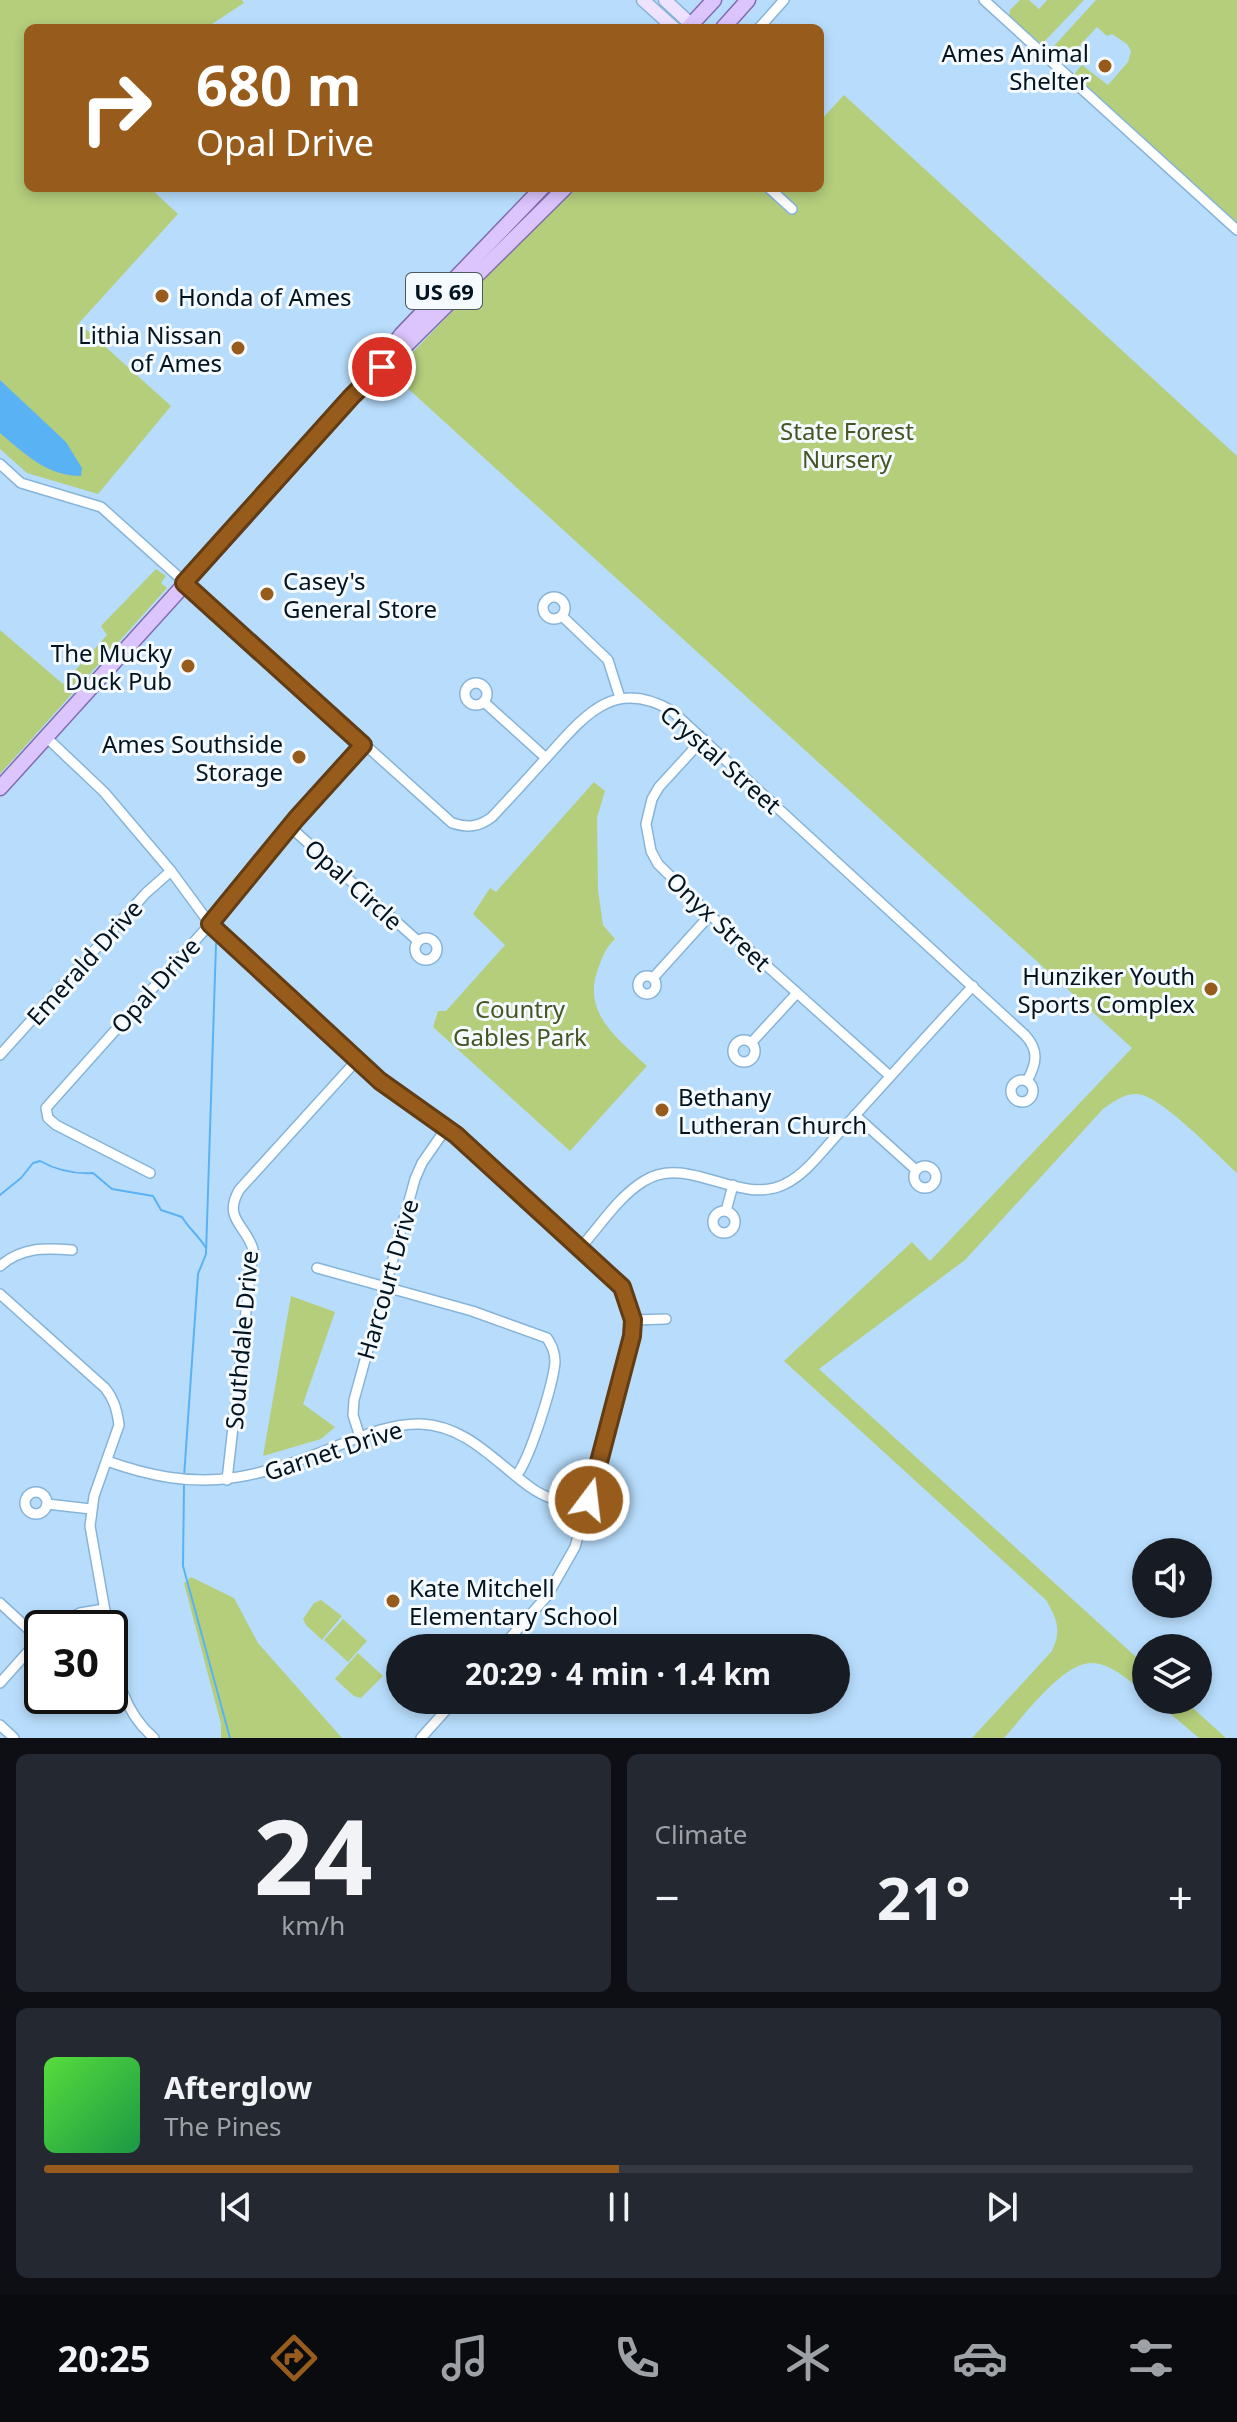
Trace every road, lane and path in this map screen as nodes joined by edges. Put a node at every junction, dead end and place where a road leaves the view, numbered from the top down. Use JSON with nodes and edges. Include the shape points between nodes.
{"nodes":[{"id":1,"x":643,"y":0,"type":"edge"},
{"id":2,"x":665,"y":0,"type":"edge"},
{"id":3,"x":714,"y":0,"type":"edge"},
{"id":4,"x":748,"y":0,"type":"edge"},
{"id":5,"x":784,"y":0,"type":"edge"},
{"id":6,"x":984,"y":0,"type":"edge"},
{"id":7,"x":670,"y":24,"type":"edge"},
{"id":8,"x":689,"y":24,"type":"edge"},
{"id":9,"x":694,"y":24,"type":"edge"},
{"id":10,"x":727,"y":24,"type":"edge"},
{"id":11,"x":763,"y":24,"type":"edge"},
{"id":12,"x":538,"y":192,"type":"edge"},
{"id":13,"x":561,"y":192,"type":"edge"},
{"id":14,"x":773,"y":192,"type":"edge"},
{"id":15,"x":792,"y":209,"type":"dead end"},
{"id":16,"x":1237,"y":230,"type":"edge"},
{"id":17,"x":369,"y":378,"type":"junction"},
{"id":18,"x":0,"y":464,"type":"edge"},
{"id":19,"x":184,"y":583,"type":"junction"},
{"id":20,"x":562,"y":616,"type":"dead end"},
{"id":21,"x":620,"y":698,"type":"junction"},
{"id":22,"x":484,"y":702,"type":"dead end"},
{"id":23,"x":46,"y":737,"type":"junction"},
{"id":24,"x":703,"y":739,"type":"junction"},
{"id":25,"x":363,"y":745,"type":"junction"},
{"id":26,"x":546,"y":758,"type":"junction"},
{"id":27,"x":0,"y":788,"type":"edge"},
{"id":28,"x":289,"y":826,"type":"junction"},
{"id":29,"x":171,"y":871,"type":"junction"},
{"id":30,"x":710,"y":915,"type":"junction"},
{"id":31,"x":210,"y":924,"type":"junction"},
{"id":32,"x":418,"y":941,"type":"dead end"},
{"id":33,"x":654,"y":977,"type":"dead end"},
{"id":34,"x":973,"y":986,"type":"junction"},
{"id":35,"x":797,"y":993,"type":"junction"},
{"id":36,"x":752,"y":1042,"type":"dead end"},
{"id":37,"x":0,"y":1055,"type":"edge"},
{"id":38,"x":357,"y":1060,"type":"junction"},
{"id":39,"x":890,"y":1076,"type":"junction"},
{"id":40,"x":1027,"y":1081,"type":"dead end"},
{"id":41,"x":855,"y":1115,"type":"junction"},
{"id":42,"x":447,"y":1127,"type":"junction"},
{"id":43,"x":916,"y":1170,"type":"dead end"},
{"id":44,"x":150,"y":1173,"type":"dead end"},
{"id":45,"x":733,"y":1185,"type":"junction"},
{"id":46,"x":726,"y":1211,"type":"dead end"},
{"id":47,"x":581,"y":1247,"type":"junction"},
{"id":48,"x":72,"y":1250,"type":"dead end"},
{"id":49,"x":0,"y":1266,"type":"edge"},
{"id":50,"x":317,"y":1268,"type":"dead end"},
{"id":51,"x":384,"y":1287,"type":"junction"},
{"id":52,"x":0,"y":1294,"type":"edge"},
{"id":53,"x":666,"y":1319,"type":"dead end"},
{"id":54,"x":633,"y":1320,"type":"junction"},
{"id":55,"x":360,"y":1437,"type":"junction"},
{"id":56,"x":107,"y":1461,"type":"junction"},
{"id":57,"x":516,"y":1476,"type":"junction"},
{"id":58,"x":227,"y":1480,"type":"junction"},
{"id":59,"x":47,"y":1504,"type":"dead end"},
{"id":60,"x":91,"y":1509,"type":"junction"},
{"id":61,"x":587,"y":1509,"type":"junction"},
{"id":62,"x":0,"y":1603,"type":"edge"},
{"id":63,"x":104,"y":1609,"type":"joint"},
{"id":64,"x":98,"y":1610,"type":"edge"},
{"id":65,"x":24,"y":1623,"type":"edge"},
{"id":66,"x":513,"y":1634,"type":"edge"},
{"id":67,"x":24,"y":1657,"type":"edge"},
{"id":68,"x":0,"y":1683,"type":"edge"},
{"id":69,"x":128,"y":1706,"type":"edge"},
{"id":70,"x":442,"y":1714,"type":"edge"},
{"id":71,"x":0,"y":1725,"type":"edge"},
{"id":72,"x":14,"y":1738,"type":"edge"},
{"id":73,"x":154,"y":1738,"type":"edge"},
{"id":74,"x":421,"y":1738,"type":"edge"}],
"edges":[{"from":1,"to":7,"type":"main road"},
{"from":2,"to":8,"type":"main road"},
{"from":3,"to":9,"type":"main road"},
{"from":4,"to":10,"type":"main road"},
{"from":5,"to":11,"type":"street"},
{"from":6,"to":16,"type":"street"},
{"from":12,"to":17,"type":"main road","number":"US 69","via":[[401,335]]},
{"from":13,"to":17,"type":"main road","number":"US 69"},
{"from":14,"to":15,"type":"street"},
{"from":17,"to":19,"type":"main road","number":"US 69"},
{"from":18,"to":19,"type":"street","via":[[21,483],[101,507]]},
{"from":19,"to":23,"type":"main road","number":"US 69"},
{"from":19,"to":25,"type":"street"},
{"from":20,"to":21,"type":"street","via":[[608,660]]},
{"from":21,"to":24,"type":"street","name":"Crystal Street","via":[[658,703]]},
{"from":21,"to":26,"type":"street","via":[[591,711]]},
{"from":22,"to":26,"type":"street"},
{"from":23,"to":27,"type":"main road","number":"US 69"},
{"from":23,"to":29,"type":"street","via":[[104,792]]},
{"from":24,"to":30,"type":"street","name":"Onyx Street","via":[[659,787],[646,824],[658,864]]},
{"from":24,"to":34,"type":"street","name":"Crystal Street"},
{"from":25,"to":26,"type":"street","via":[[452,823],[470,827],[492,817]]},
{"from":25,"to":28,"type":"street","name":"Opal Drive"},
{"from":28,"to":31,"type":"street","name":"Opal Drive"},
{"from":28,"to":32,"type":"street","name":"Opal Circle"},
{"from":29,"to":31,"type":"street"},
{"from":29,"to":37,"type":"street","name":"Emerald Drive"},
{"from":30,"to":33,"type":"street"},
{"from":30,"to":35,"type":"street","name":"Onyx Street"},
{"from":31,"to":38,"type":"street"},
{"from":31,"to":44,"type":"street","name":"Opal Drive","via":[[46,1108],[56,1125]]},
{"from":34,"to":39,"type":"street"},
{"from":34,"to":40,"type":"street","name":"Crystal Street","via":[[1031,1042],[1036,1063]]},
{"from":35,"to":36,"type":"street"},
{"from":35,"to":39,"type":"street","name":"Onyx Street"},
{"from":38,"to":42,"type":"street"},
{"from":38,"to":58,"type":"street","name":"Southdale Drive","via":[[232,1202],[233,1216],[253,1249]]},
{"from":39,"to":41,"type":"street"},
{"from":41,"to":43,"type":"street"},
{"from":41,"to":45,"type":"street","via":[[792,1180],[771,1190]]},
{"from":42,"to":47,"type":"street"},
{"from":42,"to":51,"type":"street","name":"Harcourt Drive","via":[[415,1179]]},
{"from":45,"to":46,"type":"street"},
{"from":45,"to":47,"type":"street","via":[[682,1173],[656,1175],[633,1189]]},
{"from":47,"to":54,"type":"street","via":[[622,1287]]},
{"from":48,"to":49,"type":"street","via":[[39,1248]]},
{"from":50,"to":51,"type":"street"},
{"from":51,"to":55,"type":"street","name":"Harcourt Drive","via":[[354,1400]]},
{"from":51,"to":57,"type":"street","via":[[547,1338],[553,1348],[553,1373],[531,1447]]},
{"from":52,"to":56,"type":"street","via":[[113,1399],[119,1425]]},
{"from":53,"to":54,"type":"street"},
{"from":54,"to":61,"type":"street"},
{"from":55,"to":57,"type":"street","name":"Garnet Drive","via":[[403,1425],[437,1427],[483,1448]]},
{"from":55,"to":58,"type":"street","name":"Garnet Drive","via":[[281,1468]]},
{"from":56,"to":58,"type":"street","name":"Garnet Drive","via":[[164,1478]]},
{"from":56,"to":60,"type":"street"},
{"from":57,"to":61,"type":"street","name":"Garnet Drive","via":[[540,1493]]},
{"from":59,"to":60,"type":"street"},
{"from":60,"to":63,"type":"street"},
{"from":61,"to":66,"type":"street","via":[[559,1577]]},
{"from":62,"to":65,"type":"street"},
{"from":63,"to":64,"type":"street"},
{"from":67,"to":68,"type":"street"},
{"from":69,"to":73,"type":"street"},
{"from":70,"to":74,"type":"street"},
{"from":71,"to":72,"type":"street"}]}
